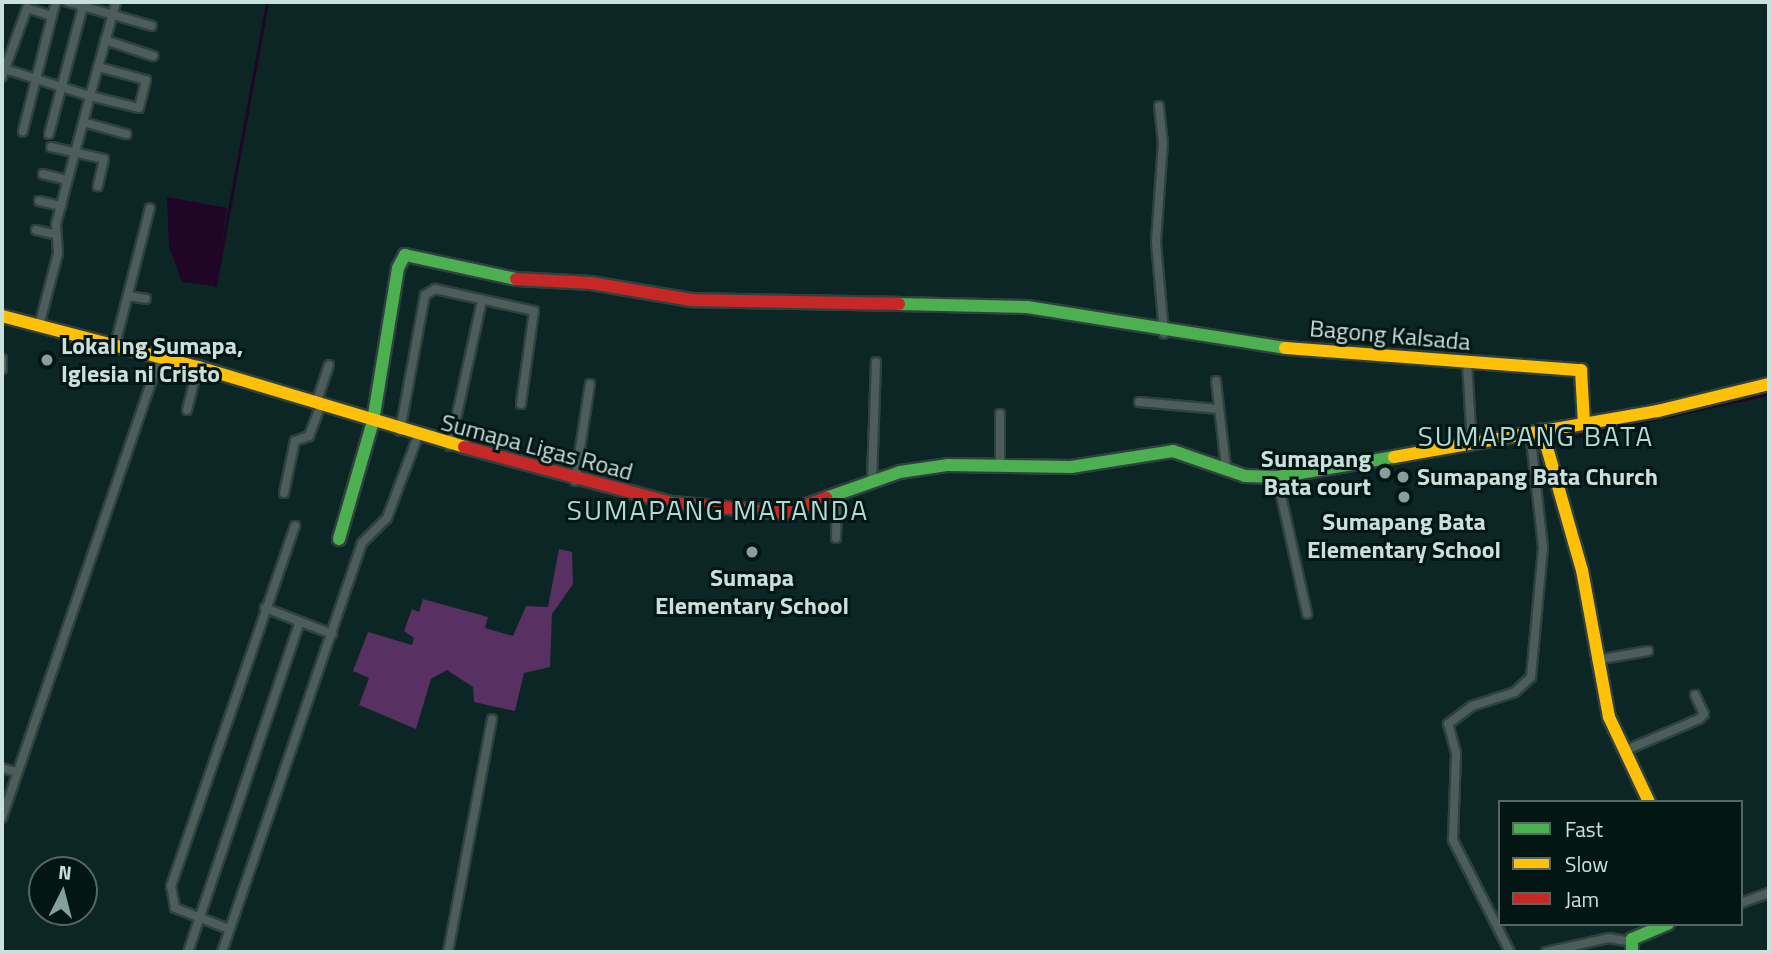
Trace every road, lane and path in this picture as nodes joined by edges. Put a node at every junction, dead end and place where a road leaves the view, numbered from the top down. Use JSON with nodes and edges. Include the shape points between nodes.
{"nodes":[{"id":1,"x":56,"y":2,"type":"edge"},
{"id":2,"x":68,"y":2,"type":"edge"},
{"id":3,"x":116,"y":2,"type":"edge"},
{"id":4,"x":83,"y":6,"type":"junction"},
{"id":5,"x":113,"y":14,"type":"junction"},
{"id":6,"x":52,"y":16,"type":"junction"},
{"id":7,"x":152,"y":26,"type":"dead end"},
{"id":8,"x":105,"y":40,"type":"junction"},
{"id":9,"x":153,"y":57,"type":"dead end"},
{"id":10,"x":98,"y":67,"type":"junction"},
{"id":11,"x":3,"y":71,"type":"edge"},
{"id":12,"x":36,"y":81,"type":"junction"},
{"id":13,"x":62,"y":89,"type":"junction"},
{"id":14,"x":90,"y":96,"type":"junction"},
{"id":15,"x":1159,"y":106,"type":"dead end"},
{"id":16,"x":83,"y":122,"type":"junction"},
{"id":17,"x":23,"y":131,"type":"dead end"},
{"id":18,"x":49,"y":134,"type":"dead end"},
{"id":19,"x":126,"y":134,"type":"dead end"},
{"id":20,"x":51,"y":147,"type":"dead end"},
{"id":21,"x":75,"y":152,"type":"junction"},
{"id":22,"x":43,"y":174,"type":"dead end"},
{"id":23,"x":66,"y":180,"type":"junction"},
{"id":24,"x":98,"y":186,"type":"dead end"},
{"id":25,"x":39,"y":201,"type":"dead end"},
{"id":26,"x":61,"y":206,"type":"junction"},
{"id":27,"x":150,"y":208,"type":"dead end"},
{"id":28,"x":36,"y":230,"type":"dead end"},
{"id":29,"x":54,"y":234,"type":"junction"},
{"id":30,"x":128,"y":296,"type":"junction"},
{"id":31,"x":146,"y":299,"type":"dead end"},
{"id":32,"x":482,"y":300,"type":"junction"},
{"id":33,"x":2,"y":316,"type":"edge"},
{"id":34,"x":39,"y":326,"type":"junction"},
{"id":35,"x":1164,"y":334,"type":"junction"},
{"id":36,"x":115,"y":345,"type":"junction"},
{"id":37,"x":160,"y":357,"type":"junction"},
{"id":38,"x":2,"y":359,"type":"edge"},
{"id":39,"x":876,"y":362,"type":"dead end"},
{"id":40,"x":1467,"y":362,"type":"junction"},
{"id":41,"x":329,"y":365,"type":"dead end"},
{"id":42,"x":198,"y":367,"type":"junction"},
{"id":43,"x":2,"y":369,"type":"edge"},
{"id":44,"x":1216,"y":381,"type":"dead end"},
{"id":45,"x":590,"y":384,"type":"dead end"},
{"id":46,"x":1769,"y":384,"type":"edge"},
{"id":47,"x":1139,"y":402,"type":"dead end"},
{"id":48,"x":319,"y":403,"type":"junction"},
{"id":49,"x":521,"y":404,"type":"dead end"},
{"id":50,"x":1219,"y":409,"type":"junction"},
{"id":51,"x":187,"y":410,"type":"dead end"},
{"id":52,"x":1000,"y":414,"type":"dead end"},
{"id":53,"x":373,"y":421,"type":"junction"},
{"id":54,"x":1584,"y":424,"type":"junction"},
{"id":55,"x":400,"y":431,"type":"junction"},
{"id":56,"x":1536,"y":431,"type":"junction"},
{"id":57,"x":418,"y":436,"type":"junction"},
{"id":58,"x":1472,"y":445,"type":"junction"},
{"id":59,"x":450,"y":446,"type":"junction"},
{"id":60,"x":1000,"y":466,"type":"junction"},
{"id":61,"x":1226,"y":468,"type":"junction"},
{"id":62,"x":1277,"y":477,"type":"junction"},
{"id":63,"x":575,"y":481,"type":"junction"},
{"id":64,"x":872,"y":481,"type":"junction"},
{"id":65,"x":284,"y":493,"type":"dead end"},
{"id":66,"x":837,"y":495,"type":"junction"},
{"id":67,"x":295,"y":526,"type":"dead end"},
{"id":68,"x":836,"y":538,"type":"dead end"},
{"id":69,"x":338,"y":539,"type":"dead end"},
{"id":70,"x":265,"y":608,"type":"junction"},
{"id":71,"x":1307,"y":614,"type":"dead end"},
{"id":72,"x":300,"y":622,"type":"junction"},
{"id":73,"x":332,"y":634,"type":"junction"},
{"id":74,"x":1648,"y":651,"type":"dead end"},
{"id":75,"x":1596,"y":660,"type":"junction"},
{"id":76,"x":1695,"y":695,"type":"dead end"},
{"id":77,"x":492,"y":719,"type":"dead end"},
{"id":78,"x":1624,"y":751,"type":"junction"},
{"id":79,"x":2,"y":768,"type":"edge"},
{"id":80,"x":16,"y":772,"type":"junction"},
{"id":81,"x":1648,"y":800,"type":"edge"},
{"id":82,"x":2,"y":818,"type":"edge"},
{"id":83,"x":1769,"y":893,"type":"edge"},
{"id":84,"x":1743,"y":902,"type":"edge"},
{"id":85,"x":200,"y":919,"type":"junction"},
{"id":86,"x":1662,"y":926,"type":"edge"},
{"id":87,"x":229,"y":929,"type":"junction"},
{"id":88,"x":1632,"y":947,"type":"edge"},
{"id":89,"x":188,"y":952,"type":"edge"},
{"id":90,"x":222,"y":952,"type":"edge"},
{"id":91,"x":448,"y":952,"type":"edge"},
{"id":92,"x":1510,"y":952,"type":"edge"},
{"id":93,"x":1546,"y":952,"type":"edge"}],
"edges":[{"from":1,"to":6,"type":"street"},
{"from":2,"to":4,"type":"street"},
{"from":3,"to":5,"type":"street"},
{"from":4,"to":5,"type":"street"},
{"from":4,"to":13,"type":"street"},
{"from":5,"to":7,"type":"street"},
{"from":5,"to":8,"type":"street"},
{"from":6,"to":11,"type":"street","via":[[27,8]]},
{"from":6,"to":12,"type":"street"},
{"from":8,"to":9,"type":"street"},
{"from":8,"to":10,"type":"street"},
{"from":10,"to":14,"type":"street"},
{"from":10,"to":14,"type":"street","via":[[146,80],[139,108]]},
{"from":11,"to":12,"type":"street"},
{"from":12,"to":13,"type":"street"},
{"from":12,"to":17,"type":"street"},
{"from":13,"to":14,"type":"street"},
{"from":13,"to":18,"type":"street"},
{"from":14,"to":16,"type":"street"},
{"from":15,"to":35,"type":"street","via":[[1163,142],[1156,242]]},
{"from":16,"to":19,"type":"street"},
{"from":16,"to":21,"type":"street"},
{"from":20,"to":21,"type":"street"},
{"from":21,"to":23,"type":"street"},
{"from":21,"to":24,"type":"street","via":[[104,159]]},
{"from":22,"to":23,"type":"street"},
{"from":23,"to":26,"type":"street"},
{"from":25,"to":26,"type":"street"},
{"from":26,"to":29,"type":"street"},
{"from":27,"to":30,"type":"street"},
{"from":28,"to":29,"type":"street"},
{"from":29,"to":34,"type":"street","via":[[57,260]]},
{"from":30,"to":31,"type":"street"},
{"from":30,"to":36,"type":"street"},
{"from":32,"to":49,"type":"street","via":[[534,311]]},
{"from":32,"to":55,"type":"street","via":[[435,289],[425,295]]},
{"from":32,"to":59,"type":"street"},
{"from":33,"to":34,"type":"street","name":"Sumapa Ligas Road"},
{"from":34,"to":36,"type":"street","name":"Sumapa Ligas Road"},
{"from":35,"to":40,"type":"street","name":"Bagong Kalsada","via":[[1238,345]]},
{"from":35,"to":53,"type":"street","name":"Bagong Kalsada","via":[[1027,307],[692,300],[591,283],[525,281],[405,256],[398,268]]},
{"from":36,"to":37,"type":"street","name":"Sumapa Ligas Road"},
{"from":37,"to":42,"type":"street","name":"Sumapa Ligas Road"},
{"from":37,"to":80,"type":"street"},
{"from":38,"to":43,"type":"street"},
{"from":39,"to":64,"type":"street"},
{"from":40,"to":54,"type":"street","name":"Bagong Kalsada","via":[[1581,370]]},
{"from":40,"to":58,"type":"street"},
{"from":41,"to":48,"type":"street"},
{"from":42,"to":48,"type":"street","name":"Sumapa Ligas Road"},
{"from":42,"to":51,"type":"street"},
{"from":44,"to":50,"type":"street"},
{"from":45,"to":63,"type":"street"},
{"from":46,"to":54,"type":"street","name":"Sumapa Ligas Road"},
{"from":47,"to":50,"type":"street"},
{"from":48,"to":53,"type":"street","name":"Sumapa Ligas Road"},
{"from":48,"to":65,"type":"street","via":[[309,436],[295,442]]},
{"from":50,"to":61,"type":"street"},
{"from":52,"to":60,"type":"street"},
{"from":53,"to":55,"type":"street","name":"Sumapa Ligas Road"},
{"from":53,"to":69,"type":"street"},
{"from":54,"to":56,"type":"street","name":"Sumapa Ligas Road"},
{"from":55,"to":57,"type":"street","name":"Sumapa Ligas Road"},
{"from":56,"to":58,"type":"street","name":"Sumapa Ligas Road"},
{"from":56,"to":75,"type":"street","via":[[1582,570]]},
{"from":56,"to":92,"type":"street","via":[[1543,547],[1531,677],[1515,692],[1472,706],[1448,724],[1455,753],[1453,840]]},
{"from":57,"to":59,"type":"street","name":"Sumapa Ligas Road"},
{"from":57,"to":73,"type":"street","via":[[387,518],[362,543]]},
{"from":58,"to":62,"type":"street","name":"Sumapa Ligas Road"},
{"from":59,"to":63,"type":"street","name":"Sumapa Ligas Road"},
{"from":60,"to":61,"type":"street","name":"Sumapa Ligas Road","via":[[1090,466],[1174,451]]},
{"from":60,"to":64,"type":"street","name":"Sumapa Ligas Road","via":[[927,467]]},
{"from":61,"to":62,"type":"street","name":"Sumapa Ligas Road","via":[[1256,478]]},
{"from":62,"to":71,"type":"street"},
{"from":63,"to":66,"type":"street","name":"Sumapa Ligas Road","via":[[673,503],[756,513],[784,513]]},
{"from":64,"to":66,"type":"street","name":"Sumapa Ligas Road"},
{"from":66,"to":68,"type":"street"},
{"from":67,"to":70,"type":"street"},
{"from":70,"to":72,"type":"street"},
{"from":70,"to":85,"type":"street","via":[[171,886],[170,902]]},
{"from":72,"to":73,"type":"street"},
{"from":72,"to":85,"type":"street"},
{"from":73,"to":87,"type":"street"},
{"from":74,"to":75,"type":"street"},
{"from":75,"to":78,"type":"street","via":[[1609,717]]},
{"from":76,"to":78,"type":"street","via":[[1704,714],[1699,719]]},
{"from":77,"to":91,"type":"street"},
{"from":78,"to":81,"type":"street"},
{"from":79,"to":80,"type":"street"},
{"from":80,"to":82,"type":"street"},
{"from":83,"to":84,"type":"street"},
{"from":85,"to":87,"type":"street"},
{"from":85,"to":89,"type":"street"},
{"from":86,"to":88,"type":"street","via":[[1649,930]]},
{"from":87,"to":90,"type":"street"},
{"from":88,"to":93,"type":"street","via":[[1609,938]]}]}
